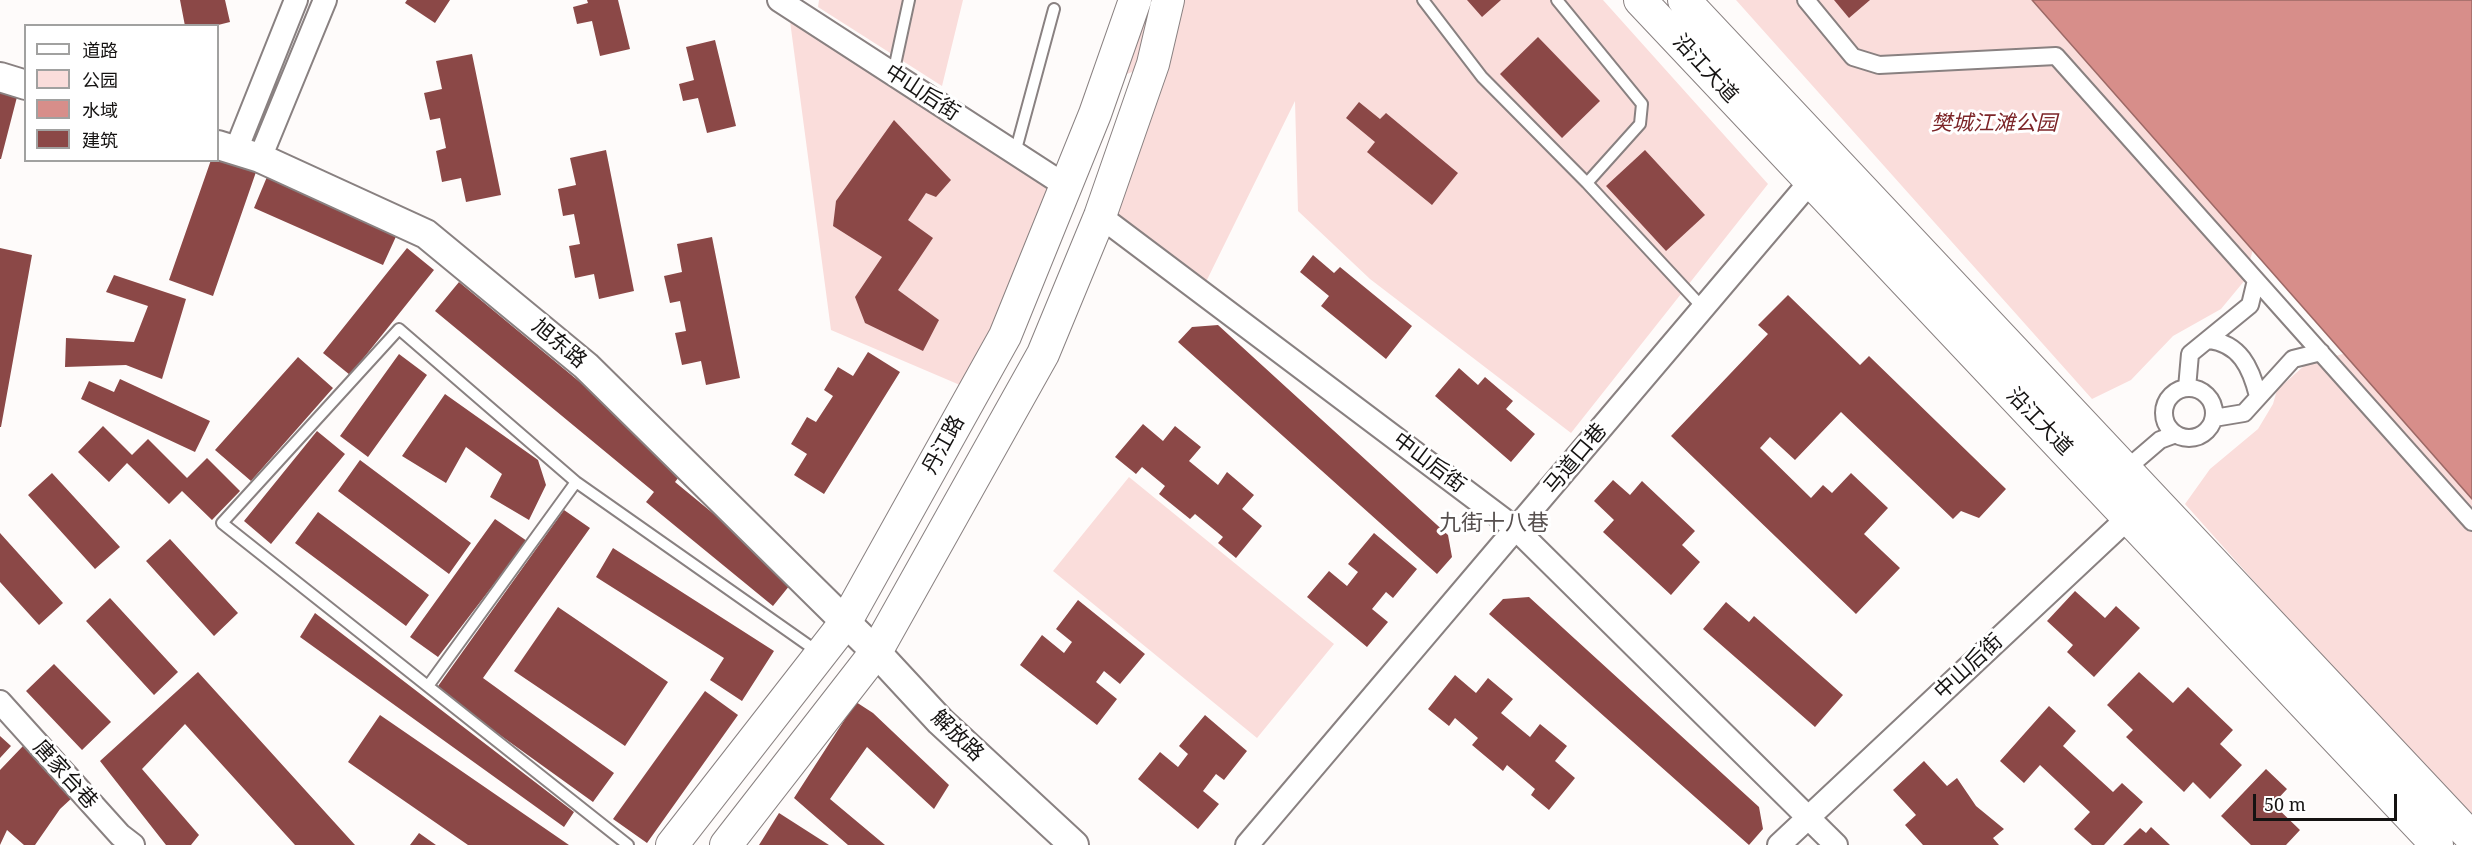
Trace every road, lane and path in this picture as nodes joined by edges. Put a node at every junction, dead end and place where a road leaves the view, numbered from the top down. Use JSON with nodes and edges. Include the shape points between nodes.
{"nodes":[{"id":1,"x":296,"y":0,"type":"edge"},
{"id":2,"x":325,"y":0,"type":"edge"},
{"id":3,"x":909,"y":0,"type":"edge"},
{"id":4,"x":1118,"y":0,"type":"edge"},
{"id":5,"x":1136,"y":0,"type":"edge"},
{"id":6,"x":1168,"y":0,"type":"edge"},
{"id":7,"x":1187,"y":0,"type":"edge"},
{"id":8,"x":1424,"y":0,"type":"edge"},
{"id":9,"x":1557,"y":0,"type":"edge"},
{"id":10,"x":1640,"y":0,"type":"edge"},
{"id":11,"x":1683,"y":0,"type":"edge"},
{"id":12,"x":1806,"y":0,"type":"edge"},
{"id":13,"x":785,"y":2,"type":"edge"},
{"id":14,"x":1054,"y":9,"type":"dead end"},
{"id":15,"x":1153,"y":64,"type":"junction"},
{"id":16,"x":893,"y":74,"type":"junction"},
{"id":17,"x":0,"y":76,"type":"edge"},
{"id":18,"x":1107,"y":81,"type":"junction"},
{"id":19,"x":24,"y":83,"type":"edge"},
{"id":20,"x":238,"y":151,"type":"edge"},
{"id":21,"x":1015,"y":153,"type":"junction"},
{"id":22,"x":1810,"y":182,"type":"junction"},
{"id":23,"x":1587,"y":183,"type":"junction"},
{"id":24,"x":1066,"y":186,"type":"junction"},
{"id":25,"x":1100,"y":216,"type":"junction"},
{"id":26,"x":2256,"y":280,"type":"junction"},
{"id":27,"x":1703,"y":308,"type":"junction"},
{"id":28,"x":2208,"y":340,"type":"junction"},
{"id":29,"x":2320,"y":352,"type":"junction"},
{"id":30,"x":2187,"y":388,"type":"junction"},
{"id":31,"x":2258,"y":396,"type":"junction"},
{"id":32,"x":2214,"y":418,"type":"junction"},
{"id":33,"x":2168,"y":433,"type":"junction"},
{"id":34,"x":2126,"y":470,"type":"junction"},
{"id":35,"x":576,"y":482,"type":"junction"},
{"id":36,"x":2129,"y":517,"type":"junction"},
{"id":37,"x":2472,"y":522,"type":"edge"},
{"id":38,"x":1516,"y":529,"type":"junction"},
{"id":39,"x":845,"y":623,"type":"junction"},
{"id":40,"x":876,"y":652,"type":"junction"},
{"id":41,"x":821,"y":654,"type":"junction"},
{"id":42,"x":428,"y":686,"type":"junction"},
{"id":43,"x":0,"y":702,"type":"edge"},
{"id":44,"x":1808,"y":816,"type":"junction"},
{"id":45,"x":2472,"y":838,"type":"edge"},
{"id":46,"x":133,"y":845,"type":"edge"},
{"id":47,"x":628,"y":845,"type":"edge"},
{"id":48,"x":672,"y":845,"type":"edge"},
{"id":49,"x":726,"y":845,"type":"edge"},
{"id":50,"x":1074,"y":845,"type":"edge"},
{"id":51,"x":1247,"y":845,"type":"edge"},
{"id":52,"x":1779,"y":845,"type":"edge"},
{"id":53,"x":1836,"y":845,"type":"edge"},
{"id":54,"x":2437,"y":845,"type":"edge"}],
"edges":[{"from":1,"to":20,"type":"street"},
{"from":2,"to":20,"type":"street"},
{"from":3,"to":16,"type":"lane"},
{"from":4,"to":18,"type":"main road"},
{"from":5,"to":18,"type":"main road","name":"丹江路"},
{"from":6,"to":15,"type":"main road","name":"丹江路"},
{"from":7,"to":15,"type":"main road"},
{"from":8,"to":23,"type":"lane","via":[[1482,76]]},
{"from":9,"to":23,"type":"lane","via":[[1642,104],[1640,124]]},
{"from":10,"to":22,"type":"main road","name":"沿江大道"},
{"from":11,"to":34,"type":"main road","name":"沿江大道"},
{"from":12,"to":26,"type":"street","via":[[1853,57],[1879,65],[2056,56]]},
{"from":13,"to":16,"type":"street","name":"中山后街"},
{"from":14,"to":21,"type":"lane"},
{"from":15,"to":25,"type":"main road","name":"丹江路"},
{"from":16,"to":21,"type":"street","name":"中山后街"},
{"from":17,"to":19,"type":"street"},
{"from":18,"to":24,"type":"main road","name":"丹江路"},
{"from":20,"to":39,"type":"street","name":"旭东路","via":[[426,234],[586,366]]},
{"from":21,"to":24,"type":"street","name":"中山后街"},
{"from":22,"to":27,"type":"street","name":"马道口巷"},
{"from":22,"to":36,"type":"main road","name":"沿江大道"},
{"from":23,"to":27,"type":"lane"},
{"from":24,"to":39,"type":"main road","name":"丹江路","via":[[1005,336]]},
{"from":25,"to":38,"type":"street","name":"中山后街"},
{"from":25,"to":40,"type":"main road","name":"丹江路","via":[[1043,354]]},
{"from":26,"to":28,"type":"street","via":[[2250,305]]},
{"from":26,"to":29,"type":"street"},
{"from":27,"to":38,"type":"street","name":"马道口巷"},
{"from":28,"to":30,"type":"street","via":[[2190,354]]},
{"from":28,"to":31,"type":"street","via":[[2222,341],[2236,351],[2253,376]]},
{"from":29,"to":31,"type":"street","via":[[2293,359]]},
{"from":29,"to":37,"type":"street"},
{"from":30,"to":32,"type":"street","via":[[2207,395]]},
{"from":30,"to":33,"type":"street","via":[[2176,391],[2165,404]]},
{"from":31,"to":32,"type":"street","via":[[2244,413]]},
{"from":32,"to":33,"type":"street","via":[[2199,436],[2183,438]]},
{"from":33,"to":34,"type":"street"},
{"from":34,"to":45,"type":"main road","name":"沿江大道"},
{"from":35,"to":41,"type":"lane"},
{"from":35,"to":42,"type":"lane"},
{"from":35,"to":42,"type":"lane","via":[[399,328],[222,523]]},
{"from":36,"to":44,"type":"street","name":"中山后街"},
{"from":36,"to":54,"type":"main road","name":"沿江大道"},
{"from":38,"to":44,"type":"street","name":"中山后街"},
{"from":38,"to":51,"type":"street","name":"马道口巷"},
{"from":39,"to":40,"type":"street","name":"解放路"},
{"from":39,"to":41,"type":"main road","name":"丹江路"},
{"from":40,"to":49,"type":"main road","name":"丹江路"},
{"from":40,"to":50,"type":"street","name":"解放路","via":[[940,721]]},
{"from":41,"to":48,"type":"main road","name":"丹江路"},
{"from":42,"to":47,"type":"lane"},
{"from":43,"to":46,"type":"street","name":"唐家台巷"},
{"from":44,"to":52,"type":"street"},
{"from":44,"to":53,"type":"street","name":"中山后街"}]}
